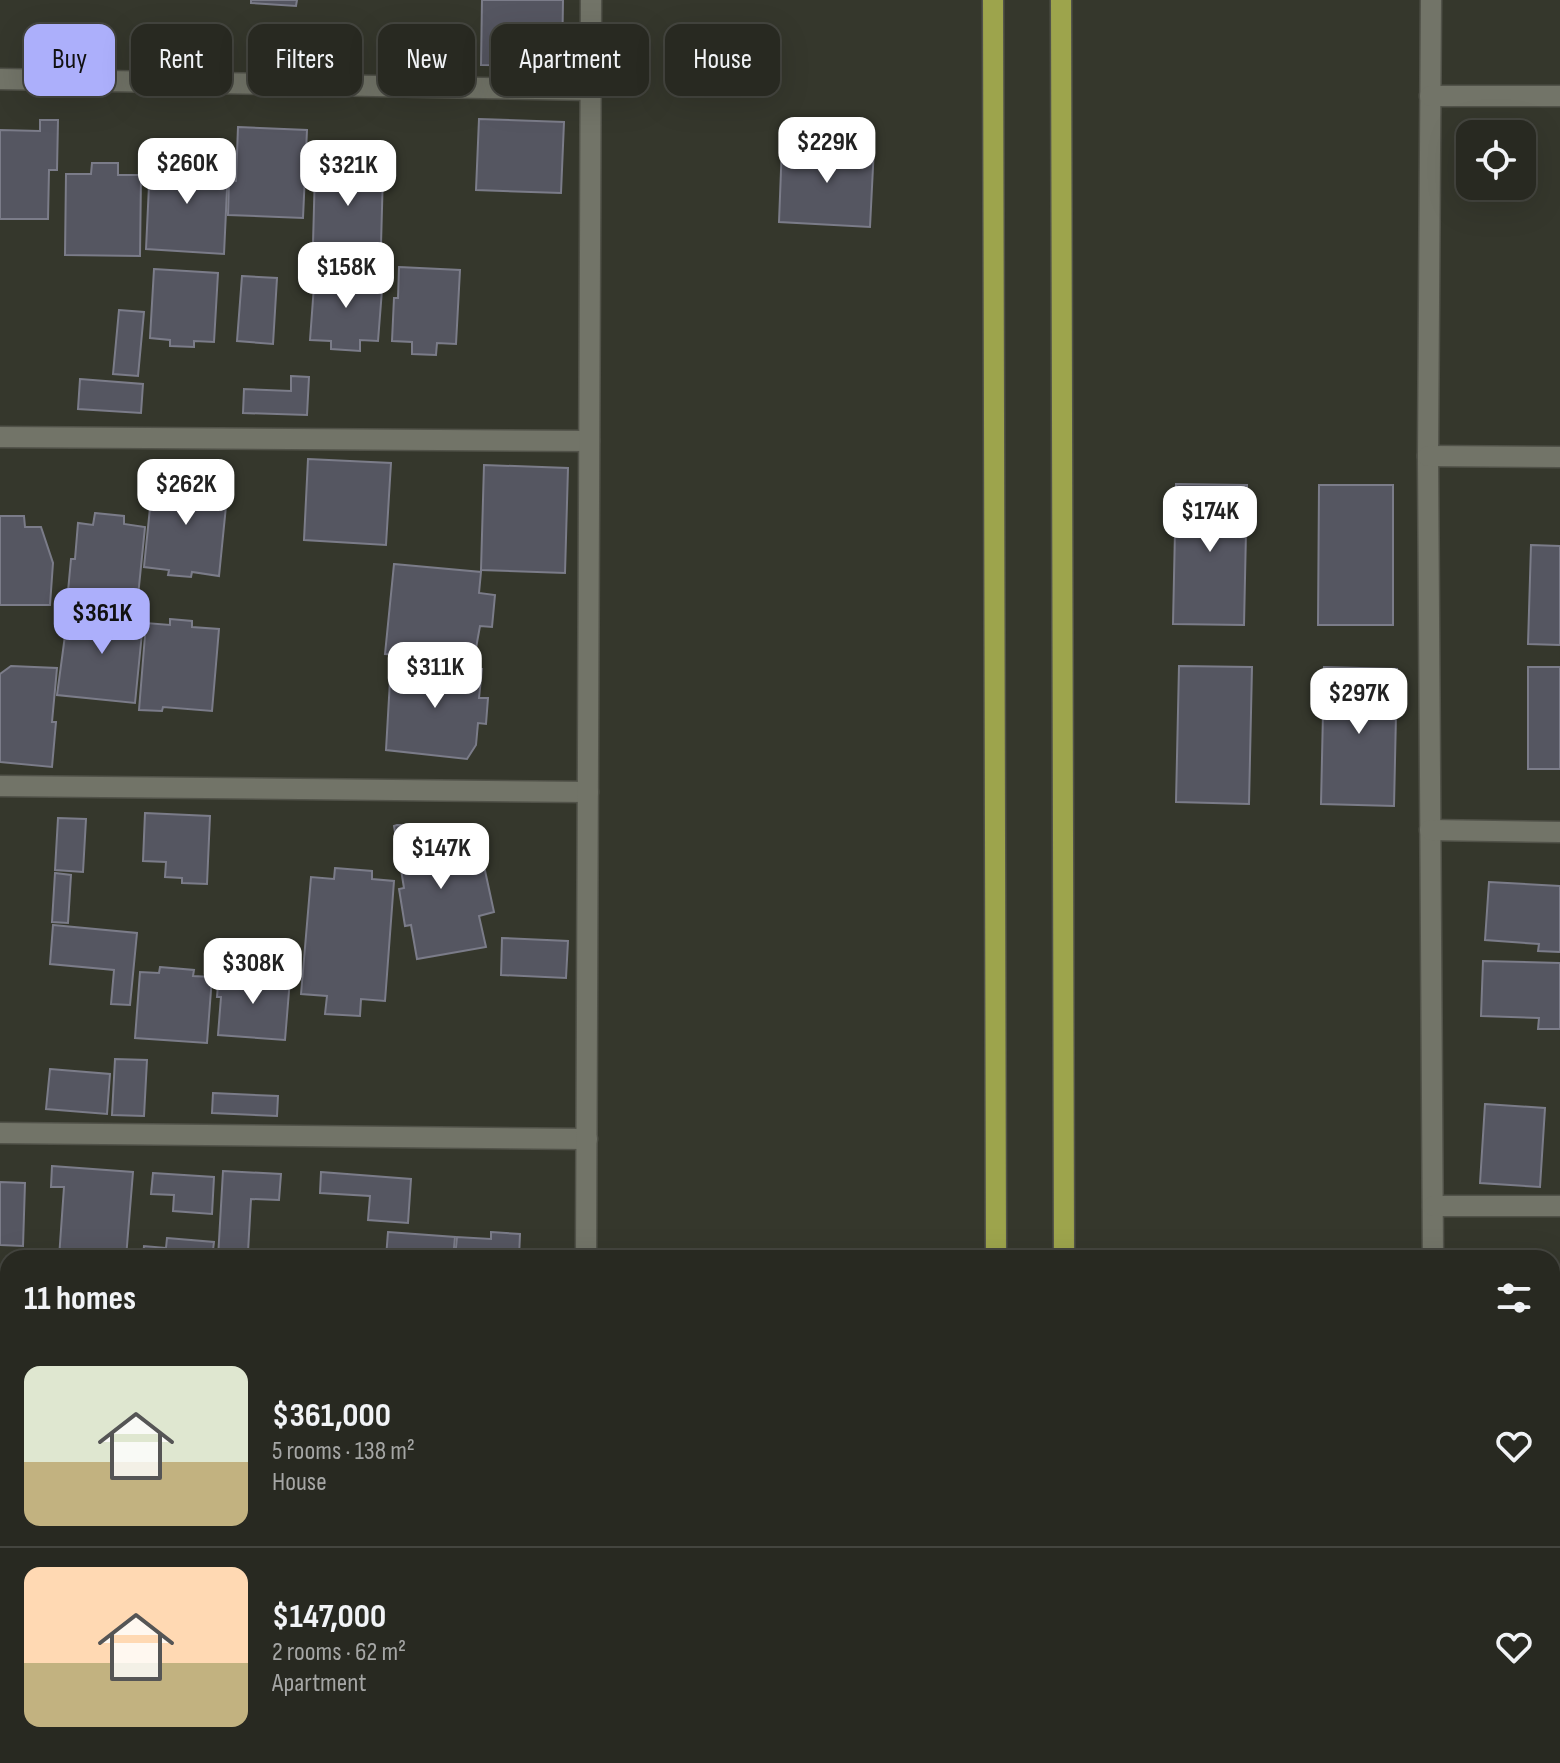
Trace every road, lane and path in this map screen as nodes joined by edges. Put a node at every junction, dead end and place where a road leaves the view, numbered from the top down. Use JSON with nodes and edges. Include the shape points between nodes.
{"nodes":[{"id":1,"x":591,"y":0,"type":"edge"},
{"id":2,"x":993,"y":0,"type":"edge"},
{"id":3,"x":1061,"y":0,"type":"edge"},
{"id":4,"x":1431,"y":0,"type":"edge"},
{"id":5,"x":591,"y":24,"type":"edge"},
{"id":6,"x":0,"y":79,"type":"edge"},
{"id":7,"x":491,"y":88,"type":"edge"},
{"id":8,"x":591,"y":96,"type":"edge"},
{"id":9,"x":1430,"y":96,"type":"junction"},
{"id":10,"x":1560,"y":96,"type":"edge"},
{"id":11,"x":0,"y":437,"type":"edge"},
{"id":12,"x":589,"y":441,"type":"junction"},
{"id":13,"x":1428,"y":456,"type":"junction"},
{"id":14,"x":1560,"y":457,"type":"edge"},
{"id":15,"x":0,"y":786,"type":"edge"},
{"id":16,"x":588,"y":792,"type":"junction"},
{"id":17,"x":1430,"y":830,"type":"junction"},
{"id":18,"x":1560,"y":832,"type":"edge"},
{"id":19,"x":0,"y":1133,"type":"edge"},
{"id":20,"x":587,"y":1139,"type":"junction"},
{"id":21,"x":1433,"y":1206,"type":"junction"},
{"id":22,"x":1560,"y":1206,"type":"edge"},
{"id":23,"x":586,"y":1250,"type":"edge"},
{"id":24,"x":996,"y":1250,"type":"edge"},
{"id":25,"x":1064,"y":1250,"type":"edge"},
{"id":26,"x":1433,"y":1250,"type":"edge"}],
"edges":[{"from":1,"to":5,"type":"street"},
{"from":2,"to":24,"type":"main road"},
{"from":3,"to":25,"type":"main road"},
{"from":4,"to":9,"type":"street"},
{"from":6,"to":7,"type":"street"},
{"from":8,"to":12,"type":"street"},
{"from":9,"to":10,"type":"street"},
{"from":9,"to":13,"type":"street"},
{"from":11,"to":12,"type":"street"},
{"from":12,"to":16,"type":"street"},
{"from":13,"to":14,"type":"street"},
{"from":13,"to":17,"type":"street"},
{"from":15,"to":16,"type":"street"},
{"from":16,"to":20,"type":"street"},
{"from":17,"to":18,"type":"street"},
{"from":17,"to":21,"type":"street"},
{"from":19,"to":20,"type":"street"},
{"from":20,"to":23,"type":"street"},
{"from":21,"to":22,"type":"street"},
{"from":21,"to":26,"type":"street"}]}
